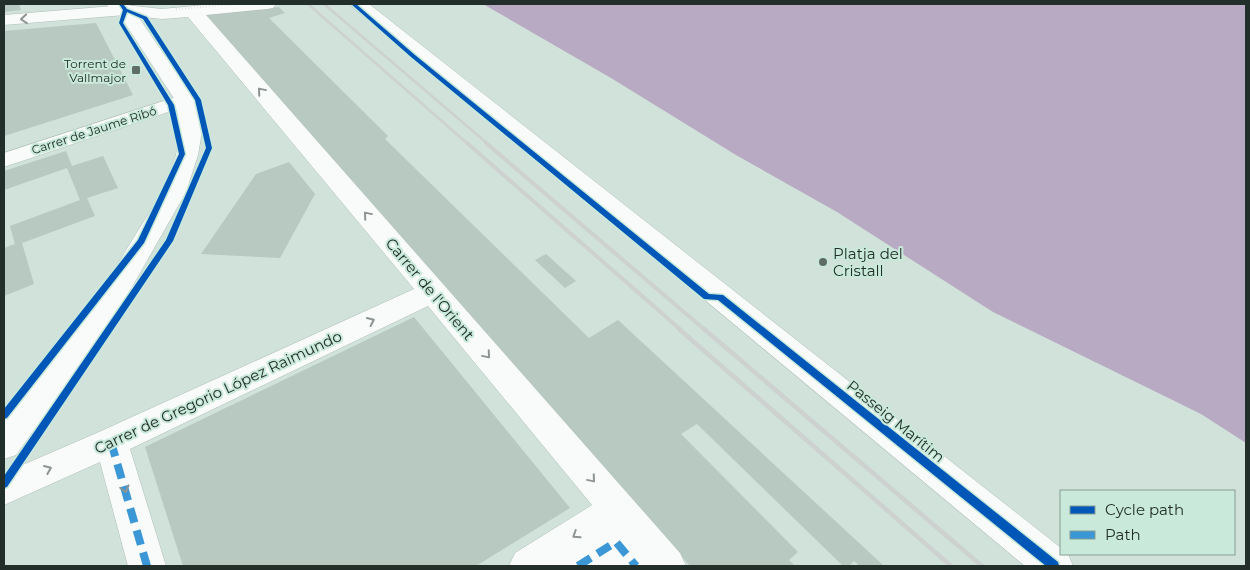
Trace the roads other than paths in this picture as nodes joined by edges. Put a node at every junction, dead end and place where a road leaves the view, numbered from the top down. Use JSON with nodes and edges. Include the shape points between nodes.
{"nodes":[{"id":1,"x":267,"y":4,"type":"edge"},
{"id":2,"x":358,"y":4,"type":"edge"},
{"id":3,"x":122,"y":6,"type":"edge"},
{"id":4,"x":57,"y":10,"type":"edge"},
{"id":5,"x":184,"y":10,"type":"junction"},
{"id":6,"x":4,"y":20,"type":"edge"},
{"id":7,"x":185,"y":100,"type":"junction"},
{"id":8,"x":4,"y":160,"type":"edge"},
{"id":9,"x":432,"y":292,"type":"junction"},
{"id":10,"x":111,"y":442,"type":"junction"},
{"id":11,"x":4,"y":445,"type":"edge"},
{"id":12,"x":4,"y":489,"type":"edge"},
{"id":13,"x":617,"y":509,"type":"junction"},
{"id":14,"x":147,"y":566,"type":"edge"},
{"id":15,"x":528,"y":566,"type":"edge"},
{"id":16,"x":578,"y":566,"type":"edge"},
{"id":17,"x":636,"y":566,"type":"edge"},
{"id":18,"x":667,"y":566,"type":"edge"},
{"id":19,"x":1054,"y":566,"type":"edge"}],
"edges":[{"from":1,"to":5,"type":"street"},
{"from":2,"to":19,"type":"street","name":"Passeig Marítim"},
{"from":3,"to":4,"type":"street"},
{"from":3,"to":5,"type":"street","via":[[162,14]]},
{"from":3,"to":7,"type":"street"},
{"from":4,"to":6,"type":"street","one_way":true},
{"from":9,"to":5,"type":"street","name":"Carrer de l'Orient","one_way":true},
{"from":7,"to":8,"type":"street","name":"Carrer de Jaume Ribó"},
{"from":7,"to":11,"type":"street","via":[[191,131],[187,155],[174,192],[152,234],[85,337]]},
{"from":10,"to":9,"type":"street","name":"Carrer de Gregorio López Raimundo","one_way":true},
{"from":9,"to":13,"type":"street","name":"Carrer de l'Orient","one_way":true},
{"from":12,"to":10,"type":"street","name":"Carrer de Gregorio López Raimundo","one_way":true},
{"from":10,"to":14,"type":"street","one_way":true},
{"from":13,"to":15,"type":"street","one_way":true},
{"from":13,"to":18,"type":"street","name":"Carrer de l'Orient"},
{"from":16,"to":17,"type":"street","via":[[616,542]]}]}
